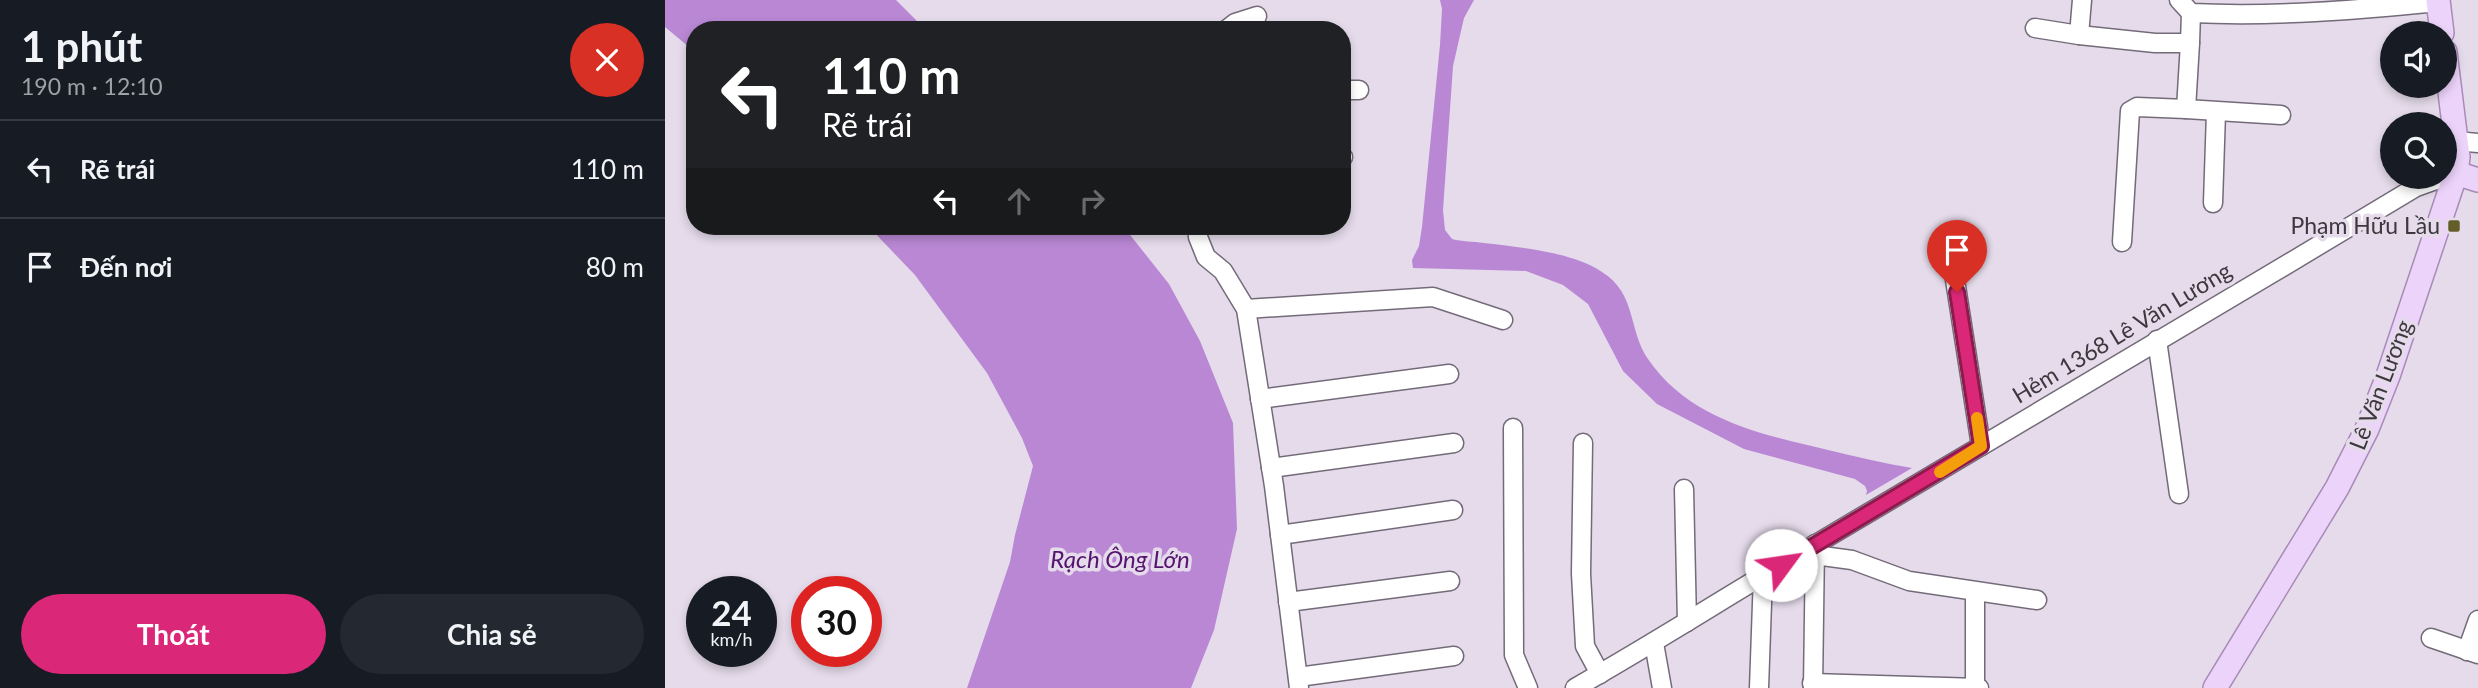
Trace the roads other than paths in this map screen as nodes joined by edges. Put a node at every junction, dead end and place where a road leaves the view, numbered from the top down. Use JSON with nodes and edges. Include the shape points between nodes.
{"nodes":[{"id":1,"x":2082,"y":0,"type":"edge"},
{"id":2,"x":2438,"y":1,"type":"edge"},
{"id":3,"x":2185,"y":6,"type":"edge"},
{"id":4,"x":2345,"y":6,"type":"edge"},
{"id":5,"x":2235,"y":10,"type":"edge"},
{"id":6,"x":1257,"y":16,"type":"dead end"},
{"id":7,"x":1241,"y":21,"type":"edge"},
{"id":8,"x":2440,"y":21,"type":"edge"},
{"id":9,"x":2035,"y":28,"type":"dead end"},
{"id":10,"x":2079,"y":35,"type":"junction"},
{"id":11,"x":2190,"y":43,"type":"junction"},
{"id":12,"x":2456,"y":98,"type":"edge"},
{"id":13,"x":2186,"y":109,"type":"junction"},
{"id":14,"x":2216,"y":112,"type":"junction"},
{"id":15,"x":2281,"y":115,"type":"dead end"},
{"id":16,"x":2467,"y":142,"type":"edge"},
{"id":17,"x":2457,"y":159,"type":"edge"},
{"id":18,"x":2457,"y":176,"type":"edge"},
{"id":19,"x":2478,"y":180,"type":"edge"},
{"id":20,"x":2413,"y":189,"type":"edge"},
{"id":21,"x":2444,"y":189,"type":"edge"},
{"id":22,"x":2213,"y":203,"type":"dead end"},
{"id":23,"x":1198,"y":235,"type":"edge"},
{"id":24,"x":2122,"y":242,"type":"dead end"},
{"id":25,"x":1953,"y":267,"type":"dead end"},
{"id":26,"x":1246,"y":309,"type":"junction"},
{"id":27,"x":1503,"y":320,"type":"dead end"},
{"id":28,"x":2157,"y":340,"type":"junction"},
{"id":29,"x":1449,"y":374,"type":"dead end"},
{"id":30,"x":1260,"y":398,"type":"junction"},
{"id":31,"x":1513,"y":428,"type":"dead end"},
{"id":32,"x":1454,"y":443,"type":"dead end"},
{"id":33,"x":1583,"y":443,"type":"dead end"},
{"id":34,"x":1981,"y":446,"type":"junction"},
{"id":35,"x":1271,"y":468,"type":"junction"},
{"id":36,"x":1685,"y":489,"type":"dead end"},
{"id":37,"x":2179,"y":494,"type":"dead end"},
{"id":38,"x":1453,"y":510,"type":"dead end"},
{"id":39,"x":1280,"y":535,"type":"junction"},
{"id":40,"x":1815,"y":550,"type":"junction"},
{"id":41,"x":1763,"y":575,"type":"junction"},
{"id":42,"x":1450,"y":581,"type":"dead end"},
{"id":43,"x":1976,"y":592,"type":"junction"},
{"id":44,"x":2037,"y":600,"type":"dead end"},
{"id":45,"x":1288,"y":602,"type":"junction"},
{"id":46,"x":2478,"y":620,"type":"edge"},
{"id":47,"x":1687,"y":622,"type":"junction"},
{"id":48,"x":2431,"y":638,"type":"dead end"},
{"id":49,"x":1654,"y":643,"type":"junction"},
{"id":50,"x":2473,"y":652,"type":"edge"},
{"id":51,"x":1454,"y":656,"type":"dead end"},
{"id":52,"x":1599,"y":674,"type":"junction"},
{"id":53,"x":1298,"y":683,"type":"edge"},
{"id":54,"x":1813,"y":685,"type":"edge"},
{"id":55,"x":1528,"y":688,"type":"edge"},
{"id":56,"x":1575,"y":688,"type":"edge"},
{"id":57,"x":1663,"y":688,"type":"edge"},
{"id":58,"x":1759,"y":688,"type":"edge"},
{"id":59,"x":1975,"y":688,"type":"edge"},
{"id":60,"x":2215,"y":688,"type":"edge"}],
"edges":[{"from":1,"to":10,"type":"street"},
{"from":2,"to":4,"type":"street"},
{"from":2,"to":8,"type":"main road"},
{"from":3,"to":5,"type":"street"},
{"from":3,"to":11,"type":"street"},
{"from":4,"to":5,"type":"street"},
{"from":6,"to":7,"type":"street"},
{"from":9,"to":10,"type":"street"},
{"from":10,"to":11,"type":"street"},
{"from":11,"to":13,"type":"street"},
{"from":12,"to":16,"type":"main road","name":"Lê Văn Lương"},
{"from":13,"to":14,"type":"street"},
{"from":13,"to":24,"type":"street","via":[[2137,107],[2130,111]]},
{"from":14,"to":15,"type":"street"},
{"from":14,"to":22,"type":"street"},
{"from":16,"to":17,"type":"main road","name":"Lê Văn Lương"},
{"from":18,"to":19,"type":"main road"},
{"from":20,"to":28,"type":"street","name":"Hẻm 1368 Lê Văn Lương"},
{"from":21,"to":60,"type":"main road","name":"Lê Văn Lương","via":[[2388,376],[2367,429],[2337,488]]},
{"from":23,"to":26,"type":"street","via":[[1206,257],[1223,271]]},
{"from":25,"to":34,"type":"street"},
{"from":26,"to":27,"type":"street","via":[[1433,297]]},
{"from":26,"to":30,"type":"street"},
{"from":28,"to":34,"type":"street","name":"Hẻm 1368 Lê Văn Lương"},
{"from":28,"to":37,"type":"street"},
{"from":29,"to":30,"type":"street"},
{"from":30,"to":35,"type":"street"},
{"from":31,"to":55,"type":"street","via":[[1514,655]]},
{"from":32,"to":35,"type":"street"},
{"from":33,"to":52,"type":"street","via":[[1585,646]]},
{"from":34,"to":40,"type":"street","name":"Hẻm 1368 Lê Văn Lương"},
{"from":35,"to":39,"type":"street"},
{"from":36,"to":47,"type":"street"},
{"from":38,"to":39,"type":"street"},
{"from":39,"to":45,"type":"street"},
{"from":40,"to":41,"type":"street","name":"Hẻm 1368 Lê Văn Lương"},
{"from":40,"to":43,"type":"street","via":[[1909,581]]},
{"from":40,"to":54,"type":"street"},
{"from":41,"to":47,"type":"street","name":"Hẻm 1368 Lê Văn Lương"},
{"from":41,"to":58,"type":"street"},
{"from":42,"to":45,"type":"street"},
{"from":43,"to":44,"type":"street"},
{"from":43,"to":59,"type":"street"},
{"from":45,"to":53,"type":"street"},
{"from":46,"to":50,"type":"street"},
{"from":47,"to":49,"type":"street","name":"Hẻm 1368 Lê Văn Lương"},
{"from":48,"to":50,"type":"street"},
{"from":49,"to":52,"type":"street","name":"Hẻm 1368 Lê Văn Lương"},
{"from":49,"to":57,"type":"street"},
{"from":51,"to":53,"type":"street"},
{"from":52,"to":56,"type":"street","name":"Hẻm 1368 Lê Văn Lương"},
{"from":54,"to":59,"type":"street"}]}
